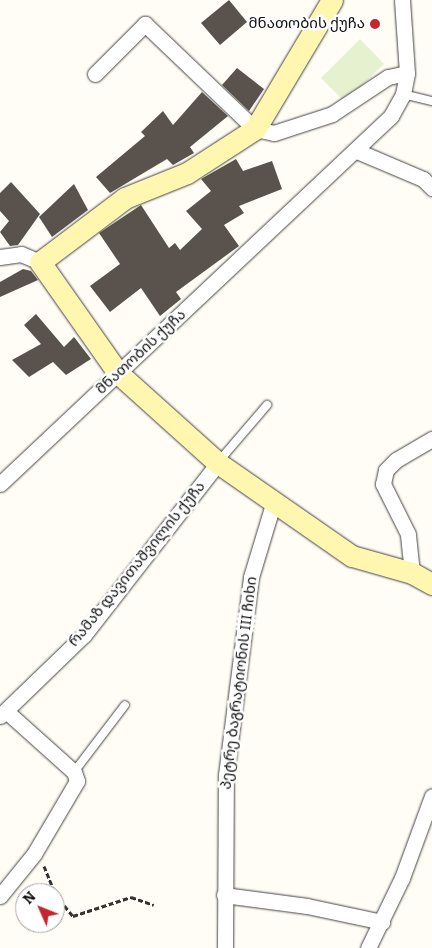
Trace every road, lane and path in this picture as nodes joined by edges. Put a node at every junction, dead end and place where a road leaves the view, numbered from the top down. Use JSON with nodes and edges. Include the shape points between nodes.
{"nodes":[{"id":1,"x":332,"y":0,"type":"edge"},
{"id":2,"x":402,"y":0,"type":"edge"},
{"id":3,"x":406,"y":73,"type":"junction"},
{"id":4,"x":96,"y":74,"type":"dead end"},
{"id":5,"x":403,"y":94,"type":"junction"},
{"id":6,"x":432,"y":101,"type":"edge"},
{"id":7,"x":255,"y":129,"type":"junction"},
{"id":8,"x":357,"y":151,"type":"junction"},
{"id":9,"x":432,"y":188,"type":"edge"},
{"id":10,"x":0,"y":257,"type":"edge"},
{"id":11,"x":40,"y":262,"type":"junction"},
{"id":12,"x":118,"y":373,"type":"junction"},
{"id":13,"x":267,"y":405,"type":"dead end"},
{"id":14,"x":432,"y":439,"type":"edge"},
{"id":15,"x":218,"y":463,"type":"junction"},
{"id":16,"x":0,"y":484,"type":"edge"},
{"id":17,"x":273,"y":504,"type":"junction"},
{"id":18,"x":412,"y":573,"type":"junction"},
{"id":19,"x":432,"y":584,"type":"edge"},
{"id":20,"x":125,"y":705,"type":"dead end"},
{"id":21,"x":3,"y":714,"type":"edge"},
{"id":22,"x":74,"y":772,"type":"junction"},
{"id":23,"x":432,"y":796,"type":"edge"},
{"id":24,"x":34,"y":854,"type":"junction"},
{"id":25,"x":52,"y":883,"type":"edge"},
{"id":26,"x":224,"y":895,"type":"junction"},
{"id":27,"x":0,"y":896,"type":"edge"},
{"id":28,"x":154,"y":905,"type":"dead end"},
{"id":29,"x":65,"y":906,"type":"edge"},
{"id":30,"x":382,"y":922,"type":"junction"},
{"id":31,"x":225,"y":948,"type":"edge"},
{"id":32,"x":368,"y":948,"type":"edge"}],
"edges":[{"from":1,"to":7,"type":"street"},
{"from":2,"to":3,"type":"street","name":"მნათობის ქუჩა"},
{"from":3,"to":5,"type":"street","name":"მნათობის ქუჩა"},
{"from":3,"to":7,"type":"street","via":[[388,78],[332,114],[274,133]]},
{"from":4,"to":7,"type":"street","via":[[145,24]]},
{"from":5,"to":6,"type":"lane"},
{"from":5,"to":8,"type":"street","name":"მნათობის ქუჩა","via":[[391,116]]},
{"from":7,"to":11,"type":"street","via":[[187,173],[125,198]]},
{"from":8,"to":9,"type":"street","via":[[422,179]]},
{"from":8,"to":12,"type":"street","name":"მნათობის ქუჩა"},
{"from":10,"to":11,"type":"street","via":[[21,254]]},
{"from":11,"to":12,"type":"street"},
{"from":12,"to":15,"type":"street"},
{"from":12,"to":16,"type":"street","name":"მნათობის ქუჩა"},
{"from":13,"to":15,"type":"lane","name":"რამაზ დავითაშვილის ქუჩა"},
{"from":14,"to":18,"type":"street","via":[[396,460],[386,470],[383,484],[408,534]]},
{"from":15,"to":17,"type":"street"},
{"from":15,"to":21,"type":"street","name":"რამაზ დავითაშვილის ქუჩა","via":[[84,635]]},
{"from":17,"to":18,"type":"street","via":[[352,556]]},
{"from":17,"to":26,"type":"street","name":"პეტრე ბაგრატიონის III ჩიხი","via":[[251,577],[226,775]]},
{"from":18,"to":19,"type":"street"},
{"from":20,"to":22,"type":"lane"},
{"from":21,"to":22,"type":"street"},
{"from":22,"to":24,"type":"street","via":[[77,781],[71,796]]},
{"from":23,"to":30,"type":"street"},
{"from":24,"to":25,"type":"path","via":[[50,873]]},
{"from":24,"to":27,"type":"street"},
{"from":26,"to":30,"type":"street","via":[[307,906]]},
{"from":26,"to":31,"type":"street","name":"პეტრე ბაგრატიონის III ჩიხი"},
{"from":28,"to":29,"type":"path","via":[[131,897],[73,916]]},
{"from":30,"to":32,"type":"street"}]}
